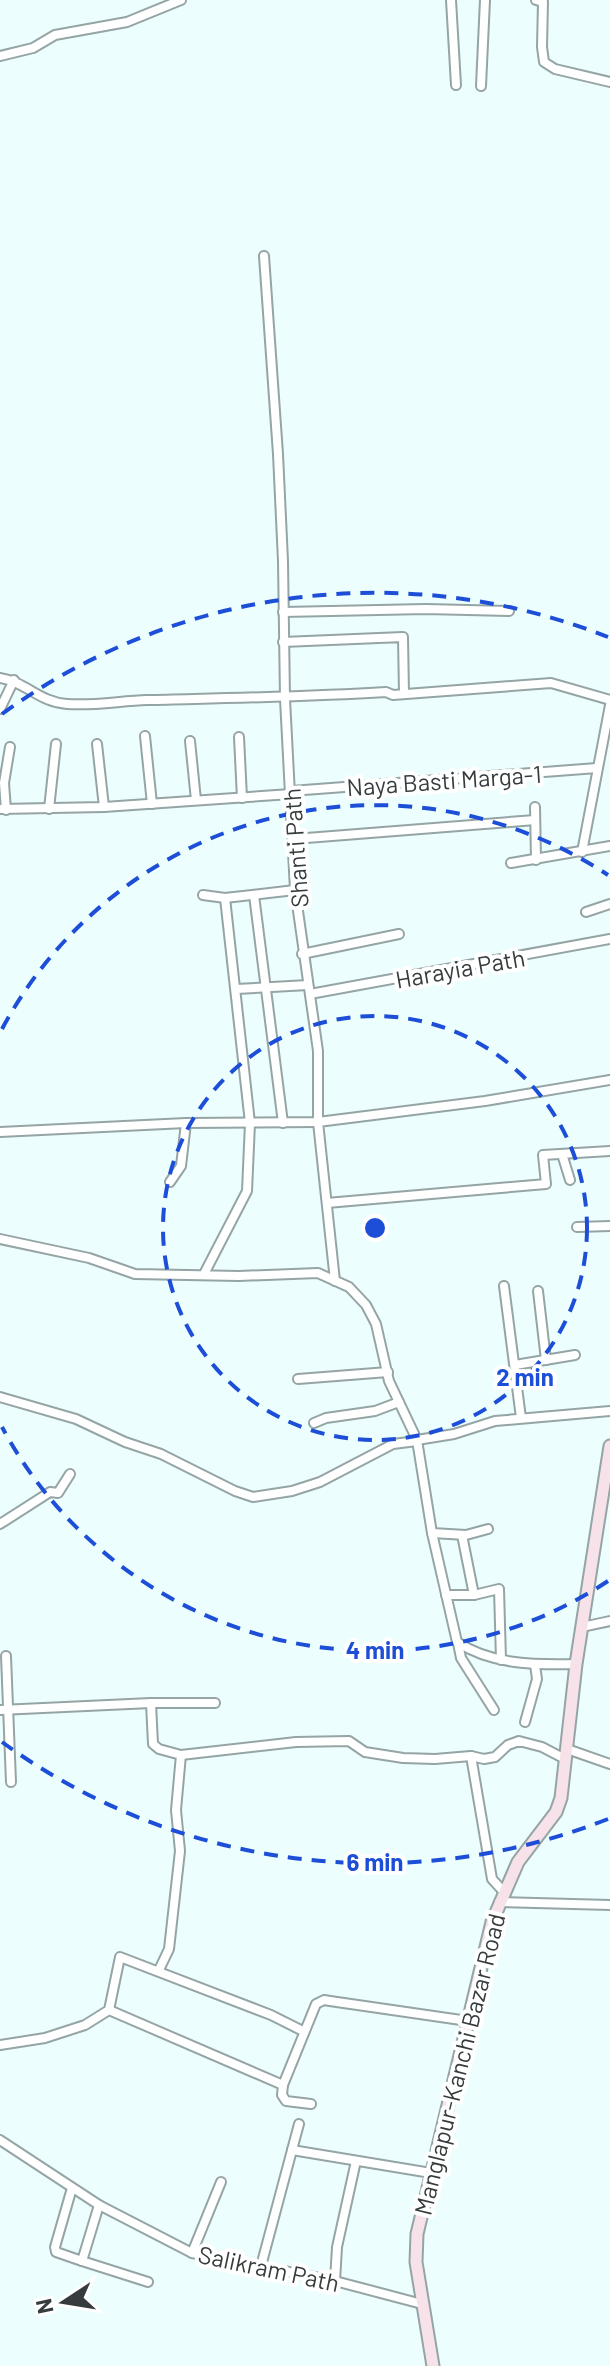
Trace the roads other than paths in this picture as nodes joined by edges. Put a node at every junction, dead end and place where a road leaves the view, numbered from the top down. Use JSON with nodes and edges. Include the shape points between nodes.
{"nodes":[{"id":1,"x":181,"y":0,"type":"edge"},
{"id":2,"x":451,"y":0,"type":"edge"},
{"id":3,"x":485,"y":0,"type":"edge"},
{"id":4,"x":536,"y":0,"type":"edge"},
{"id":5,"x":0,"y":56,"type":"edge"},
{"id":6,"x":610,"y":82,"type":"edge"},
{"id":7,"x":456,"y":85,"type":"dead end"},
{"id":8,"x":481,"y":86,"type":"dead end"},
{"id":9,"x":264,"y":256,"type":"dead end"},
{"id":10,"x":509,"y":611,"type":"dead end"},
{"id":11,"x":283,"y":612,"type":"junction"},
{"id":12,"x":283,"y":642,"type":"junction"},
{"id":13,"x":0,"y":678,"type":"edge"},
{"id":14,"x":14,"y":680,"type":"junction"},
{"id":15,"x":404,"y":694,"type":"junction"},
{"id":16,"x":285,"y":699,"type":"junction"},
{"id":17,"x":610,"y":702,"type":"edge"},
{"id":18,"x":0,"y":709,"type":"edge"},
{"id":19,"x":145,"y":736,"type":"dead end"},
{"id":20,"x":239,"y":737,"type":"dead end"},
{"id":21,"x":190,"y":741,"type":"dead end"},
{"id":22,"x":56,"y":744,"type":"dead end"},
{"id":23,"x":97,"y":744,"type":"dead end"},
{"id":24,"x":10,"y":747,"type":"dead end"},
{"id":25,"x":597,"y":768,"type":"junction"},
{"id":26,"x":291,"y":793,"type":"junction"},
{"id":27,"x":242,"y":798,"type":"junction"},
{"id":28,"x":196,"y":800,"type":"junction"},
{"id":29,"x":152,"y":804,"type":"junction"},
{"id":30,"x":104,"y":807,"type":"junction"},
{"id":31,"x":535,"y":807,"type":"dead end"},
{"id":32,"x":49,"y":809,"type":"junction"},
{"id":33,"x":3,"y":810,"type":"edge"},
{"id":34,"x":535,"y":820,"type":"junction"},
{"id":35,"x":294,"y":839,"type":"junction"},
{"id":36,"x":610,"y":846,"type":"edge"},
{"id":37,"x":582,"y":852,"type":"junction"},
{"id":38,"x":536,"y":860,"type":"junction"},
{"id":39,"x":511,"y":863,"type":"dead end"},
{"id":40,"x":295,"y":890,"type":"junction"},
{"id":41,"x":203,"y":895,"type":"dead end"},
{"id":42,"x":254,"y":895,"type":"junction"},
{"id":43,"x":225,"y":898,"type":"junction"},
{"id":44,"x":610,"y":904,"type":"edge"},
{"id":45,"x":586,"y":912,"type":"dead end"},
{"id":46,"x":399,"y":934,"type":"dead end"},
{"id":47,"x":610,"y":939,"type":"edge"},
{"id":48,"x":302,"y":954,"type":"junction"},
{"id":49,"x":267,"y":988,"type":"junction"},
{"id":50,"x":236,"y":989,"type":"junction"},
{"id":51,"x":309,"y":990,"type":"junction"},
{"id":52,"x":610,"y":1080,"type":"edge"},
{"id":53,"x":318,"y":1122,"type":"junction"},
{"id":54,"x":186,"y":1123,"type":"junction"},
{"id":55,"x":250,"y":1123,"type":"junction"},
{"id":56,"x":283,"y":1123,"type":"junction"},
{"id":57,"x":0,"y":1132,"type":"edge"},
{"id":58,"x":610,"y":1151,"type":"edge"},
{"id":59,"x":562,"y":1154,"type":"junction"},
{"id":60,"x":570,"y":1180,"type":"dead end"},
{"id":61,"x":170,"y":1182,"type":"dead end"},
{"id":62,"x":327,"y":1203,"type":"junction"},
{"id":63,"x":610,"y":1226,"type":"edge"},
{"id":64,"x":577,"y":1227,"type":"dead end"},
{"id":65,"x":0,"y":1239,"type":"edge"},
{"id":66,"x":204,"y":1274,"type":"junction"},
{"id":67,"x":335,"y":1281,"type":"junction"},
{"id":68,"x":504,"y":1286,"type":"dead end"},
{"id":69,"x":538,"y":1291,"type":"dead end"},
{"id":70,"x":575,"y":1355,"type":"dead end"},
{"id":71,"x":546,"y":1360,"type":"junction"},
{"id":72,"x":515,"y":1365,"type":"junction"},
{"id":73,"x":388,"y":1372,"type":"junction"},
{"id":74,"x":298,"y":1379,"type":"dead end"},
{"id":75,"x":0,"y":1397,"type":"edge"},
{"id":76,"x":399,"y":1402,"type":"junction"},
{"id":77,"x":610,"y":1411,"type":"edge"},
{"id":78,"x":521,"y":1418,"type":"junction"},
{"id":79,"x":314,"y":1423,"type":"dead end"},
{"id":80,"x":417,"y":1440,"type":"junction"},
{"id":81,"x":610,"y":1446,"type":"edge"},
{"id":82,"x":70,"y":1474,"type":"dead end"},
{"id":83,"x":0,"y":1524,"type":"edge"},
{"id":84,"x":488,"y":1529,"type":"dead end"},
{"id":85,"x":432,"y":1533,"type":"junction"},
{"id":86,"x":462,"y":1535,"type":"junction"},
{"id":87,"x":446,"y":1595,"type":"junction"},
{"id":88,"x":474,"y":1595,"type":"junction"},
{"id":89,"x":610,"y":1621,"type":"edge"},
{"id":90,"x":582,"y":1627,"type":"junction"},
{"id":91,"x":457,"y":1642,"type":"junction"},
{"id":92,"x":6,"y":1656,"type":"dead end"},
{"id":93,"x":501,"y":1660,"type":"junction"},
{"id":94,"x":576,"y":1664,"type":"junction"},
{"id":95,"x":535,"y":1665,"type":"junction"},
{"id":96,"x":151,"y":1703,"type":"junction"},
{"id":97,"x":215,"y":1703,"type":"dead end"},
{"id":98,"x":5,"y":1710,"type":"edge"},
{"id":99,"x":494,"y":1710,"type":"dead end"},
{"id":100,"x":525,"y":1722,"type":"dead end"},
{"id":101,"x":566,"y":1754,"type":"junction"},
{"id":102,"x":181,"y":1755,"type":"junction"},
{"id":103,"x":471,"y":1756,"type":"junction"},
{"id":104,"x":610,"y":1764,"type":"edge"},
{"id":105,"x":11,"y":1782,"type":"dead end"},
{"id":106,"x":501,"y":1897,"type":"junction"},
{"id":107,"x":610,"y":1905,"type":"edge"},
{"id":108,"x":159,"y":1970,"type":"junction"},
{"id":109,"x":109,"y":2010,"type":"junction"},
{"id":110,"x":468,"y":2021,"type":"junction"},
{"id":111,"x":303,"y":2031,"type":"junction"},
{"id":112,"x":0,"y":2045,"type":"edge"},
{"id":113,"x":283,"y":2085,"type":"junction"},
{"id":114,"x":311,"y":2104,"type":"dead end"},
{"id":115,"x":299,"y":2124,"type":"dead end"},
{"id":116,"x":0,"y":2140,"type":"edge"},
{"id":117,"x":292,"y":2150,"type":"junction"},
{"id":118,"x":356,"y":2161,"type":"junction"},
{"id":119,"x":431,"y":2173,"type":"junction"},
{"id":120,"x":221,"y":2182,"type":"dead end"},
{"id":121,"x":72,"y":2188,"type":"junction"},
{"id":122,"x":99,"y":2205,"type":"junction"},
{"id":123,"x":192,"y":2253,"type":"junction"},
{"id":124,"x":82,"y":2261,"type":"junction"},
{"id":125,"x":261,"y":2266,"type":"junction"},
{"id":126,"x":335,"y":2281,"type":"junction"},
{"id":127,"x":148,"y":2282,"type":"dead end"},
{"id":128,"x":422,"y":2304,"type":"junction"},
{"id":129,"x":433,"y":2366,"type":"edge"}],
"edges":[{"from":1,"to":5,"type":"street","via":[[127,22],[55,35],[33,48]]},
{"from":2,"to":7,"type":"street"},
{"from":3,"to":8,"type":"street"},
{"from":4,"to":6,"type":"street","via":[[543,2],[544,62]]},
{"from":9,"to":11,"type":"street","name":"Shanti Path"},
{"from":10,"to":11,"type":"street"},
{"from":11,"to":12,"type":"street","name":"Shanti Path"},
{"from":12,"to":15,"type":"street","via":[[403,637]]},
{"from":12,"to":16,"type":"street","name":"Shanti Path"},
{"from":13,"to":14,"type":"street"},
{"from":14,"to":16,"type":"street","via":[[46,701],[69,704]]},
{"from":14,"to":18,"type":"street"},
{"from":15,"to":16,"type":"street"},
{"from":15,"to":17,"type":"street","via":[[551,683]]},
{"from":16,"to":26,"type":"street","name":"Shanti Path"},
{"from":17,"to":25,"type":"street"},
{"from":19,"to":29,"type":"street"},
{"from":20,"to":27,"type":"street"},
{"from":21,"to":28,"type":"street"},
{"from":22,"to":32,"type":"street"},
{"from":23,"to":30,"type":"street"},
{"from":24,"to":33,"type":"street"},
{"from":25,"to":26,"type":"street","name":"Naya Basti Marga-1"},
{"from":25,"to":37,"type":"street"},
{"from":26,"to":27,"type":"street","name":"Naya Basti Marga-1"},
{"from":26,"to":35,"type":"street","name":"Shanti Path"},
{"from":27,"to":28,"type":"street","name":"Naya Basti Marga-1"},
{"from":28,"to":29,"type":"street","name":"Naya Basti Marga-1"},
{"from":29,"to":30,"type":"street","name":"Naya Basti Marga-1"},
{"from":30,"to":32,"type":"street","name":"Naya Basti Marga-1"},
{"from":31,"to":34,"type":"street"},
{"from":32,"to":33,"type":"street","name":"Naya Basti Marga-1"},
{"from":34,"to":35,"type":"street"},
{"from":34,"to":38,"type":"street"},
{"from":35,"to":40,"type":"street","name":"Shanti Path"},
{"from":36,"to":37,"type":"street"},
{"from":37,"to":38,"type":"street"},
{"from":38,"to":39,"type":"street"},
{"from":40,"to":42,"type":"street"},
{"from":40,"to":48,"type":"street","name":"Shanti Path"},
{"from":41,"to":43,"type":"street"},
{"from":42,"to":43,"type":"street"},
{"from":42,"to":49,"type":"street"},
{"from":43,"to":50,"type":"street"},
{"from":44,"to":45,"type":"street"},
{"from":46,"to":48,"type":"street"},
{"from":47,"to":51,"type":"street","name":"Harayia Path"},
{"from":48,"to":51,"type":"street","name":"Shanti Path"},
{"from":49,"to":50,"type":"street","name":"Harayia Path"},
{"from":49,"to":51,"type":"street","name":"Harayia Path"},
{"from":49,"to":56,"type":"street"},
{"from":50,"to":55,"type":"street"},
{"from":51,"to":53,"type":"street","name":"Shanti Path","via":[[318,1051]]},
{"from":52,"to":53,"type":"street"},
{"from":53,"to":56,"type":"street"},
{"from":53,"to":62,"type":"street","name":"Shanti Path"},
{"from":54,"to":55,"type":"street"},
{"from":54,"to":57,"type":"street"},
{"from":54,"to":61,"type":"street","via":[[181,1166]]},
{"from":55,"to":56,"type":"street"},
{"from":55,"to":66,"type":"street","via":[[247,1191]]},
{"from":58,"to":59,"type":"street"},
{"from":59,"to":60,"type":"street"},
{"from":59,"to":62,"type":"street","via":[[543,1155],[546,1184]]},
{"from":62,"to":67,"type":"street","name":"Shanti Path"},
{"from":63,"to":64,"type":"street"},
{"from":65,"to":66,"type":"street","via":[[135,1274]]},
{"from":66,"to":67,"type":"street","via":[[318,1273]]},
{"from":67,"to":73,"type":"street","via":[[366,1305]]},
{"from":68,"to":72,"type":"street"},
{"from":69,"to":71,"type":"street"},
{"from":70,"to":71,"type":"street"},
{"from":71,"to":72,"type":"street"},
{"from":72,"to":78,"type":"street"},
{"from":73,"to":74,"type":"street"},
{"from":73,"to":76,"type":"street"},
{"from":75,"to":80,"type":"street","via":[[76,1419],[253,1497],[320,1482],[393,1444]]},
{"from":76,"to":79,"type":"street"},
{"from":76,"to":80,"type":"street"},
{"from":77,"to":78,"type":"street"},
{"from":78,"to":80,"type":"street"},
{"from":80,"to":85,"type":"street"},
{"from":81,"to":90,"type":"street","name":"Manglapur-Kanchi Bazar Road"},
{"from":82,"to":83,"type":"street","via":[[58,1493],[50,1492]]},
{"from":84,"to":86,"type":"street"},
{"from":85,"to":86,"type":"street"},
{"from":85,"to":87,"type":"street"},
{"from":86,"to":88,"type":"street"},
{"from":87,"to":88,"type":"street"},
{"from":87,"to":91,"type":"street"},
{"from":88,"to":93,"type":"street","via":[[499,1589]]},
{"from":89,"to":90,"type":"street"},
{"from":90,"to":94,"type":"street","name":"Manglapur-Kanchi Bazar Road"},
{"from":91,"to":93,"type":"street"},
{"from":91,"to":99,"type":"street","via":[[461,1658]]},
{"from":92,"to":98,"type":"street"},
{"from":93,"to":95,"type":"street"},
{"from":94,"to":95,"type":"street"},
{"from":94,"to":101,"type":"street","name":"Manglapur-Kanchi Bazar Road"},
{"from":95,"to":100,"type":"street","via":[[537,1679]]},
{"from":96,"to":97,"type":"street"},
{"from":96,"to":98,"type":"street"},
{"from":96,"to":102,"type":"street","via":[[153,1744]]},
{"from":98,"to":105,"type":"street"},
{"from":101,"to":103,"type":"street","via":[[519,1741],[495,1757]]},
{"from":101,"to":104,"type":"street"},
{"from":101,"to":106,"type":"street","name":"Manglapur-Kanchi Bazar Road","via":[[556,1812],[518,1862]]},
{"from":102,"to":103,"type":"street","via":[[349,1741],[365,1752],[403,1758]]},
{"from":102,"to":108,"type":"street","via":[[176,1810],[180,1851],[169,1949]]},
{"from":103,"to":106,"type":"street","via":[[492,1879]]},
{"from":106,"to":107,"type":"street"},
{"from":106,"to":110,"type":"street","name":"Manglapur-Kanchi Bazar Road"},
{"from":108,"to":109,"type":"street","via":[[120,1957]]},
{"from":108,"to":111,"type":"street"},
{"from":109,"to":112,"type":"street","via":[[85,2025],[45,2038]]},
{"from":109,"to":113,"type":"street"},
{"from":110,"to":111,"type":"street","via":[[324,2000],[316,2004]]},
{"from":110,"to":119,"type":"street","name":"Manglapur-Kanchi Bazar Road"},
{"from":111,"to":113,"type":"street"},
{"from":113,"to":114,"type":"street","via":[[286,2101]]},
{"from":115,"to":117,"type":"street"},
{"from":116,"to":121,"type":"street","name":"Salikram Path"},
{"from":117,"to":118,"type":"street"},
{"from":117,"to":125,"type":"street"},
{"from":118,"to":119,"type":"street"},
{"from":118,"to":126,"type":"street"},
{"from":119,"to":128,"type":"street","name":"Manglapur-Kanchi Bazar Road","via":[[416,2242]]},
{"from":120,"to":123,"type":"street"},
{"from":121,"to":122,"type":"street","name":"Salikram Path"},
{"from":121,"to":124,"type":"street","via":[[55,2250]]},
{"from":122,"to":123,"type":"street","name":"Salikram Path"},
{"from":122,"to":124,"type":"street"},
{"from":123,"to":125,"type":"street","name":"Salikram Path"},
{"from":124,"to":127,"type":"street"},
{"from":125,"to":126,"type":"street","name":"Salikram Path"},
{"from":126,"to":128,"type":"street","name":"Salikram Path"},
{"from":128,"to":129,"type":"street","name":"Manglapur-Kanchi Bazar Road"}]}
